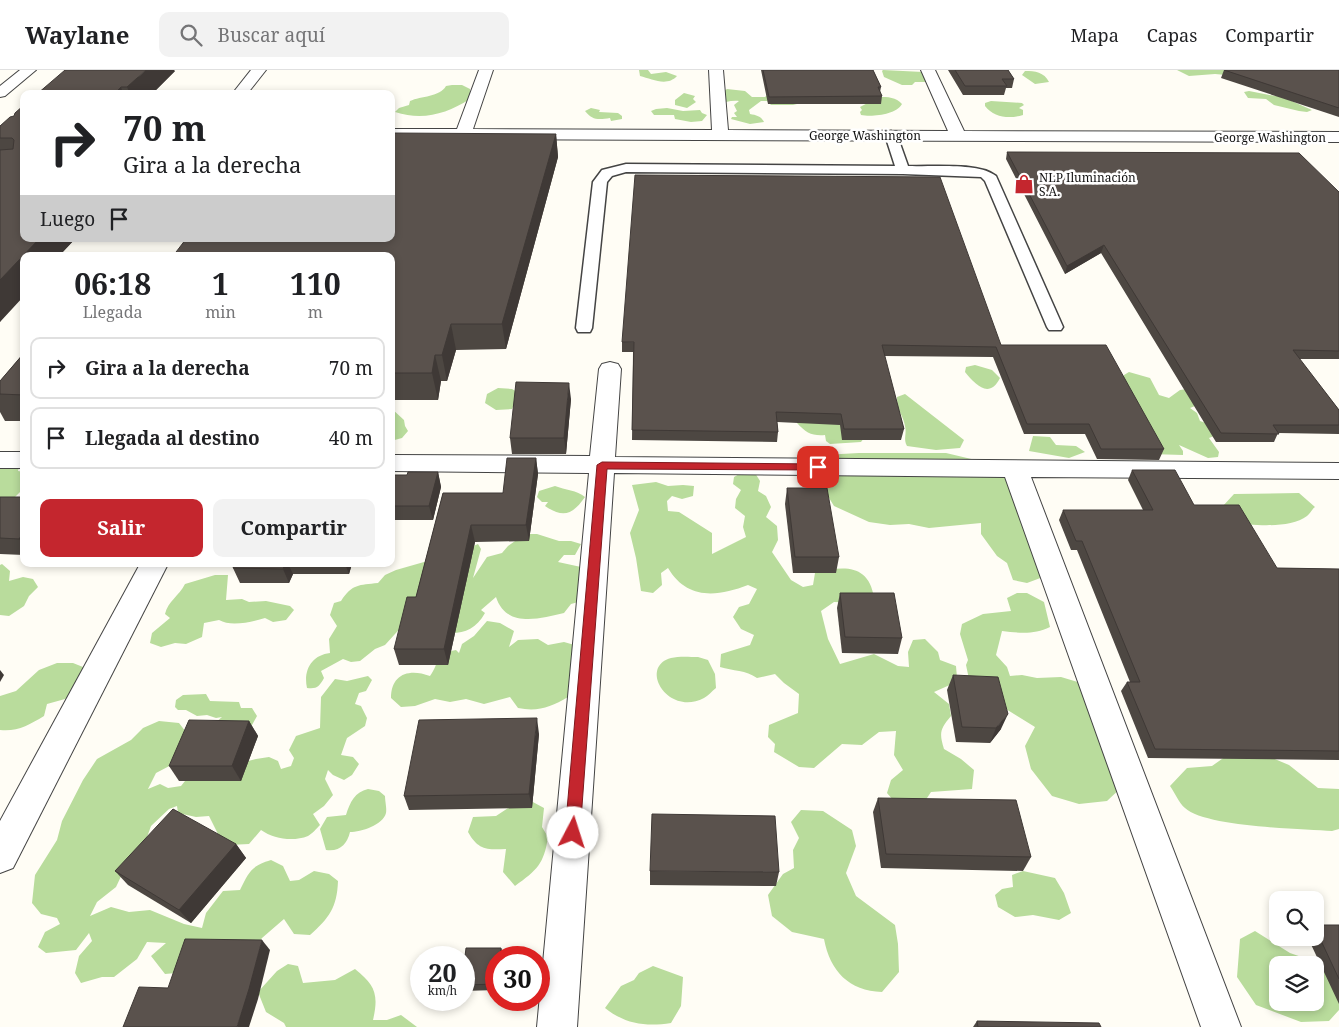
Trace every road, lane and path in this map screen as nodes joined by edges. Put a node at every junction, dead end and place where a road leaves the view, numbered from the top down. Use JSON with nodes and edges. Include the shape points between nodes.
{"nodes":[{"id":1,"x":29,"y":70,"type":"edge"},
{"id":2,"x":259,"y":70,"type":"edge"},
{"id":3,"x":486,"y":70,"type":"edge"},
{"id":4,"x":716,"y":70,"type":"edge"},
{"id":5,"x":928,"y":70,"type":"edge"},
{"id":6,"x":242,"y":90,"type":"edge"},
{"id":7,"x":0,"y":93,"type":"edge"},
{"id":8,"x":395,"y":134,"type":"edge"},
{"id":9,"x":463,"y":134,"type":"junction"},
{"id":10,"x":720,"y":135,"type":"junction"},
{"id":11,"x":891,"y":135,"type":"junction"},
{"id":12,"x":958,"y":136,"type":"junction"},
{"id":13,"x":1339,"y":137,"type":"edge"},
{"id":14,"x":903,"y":170,"type":"junction"},
{"id":15,"x":1055,"y":327,"type":"dead end"},
{"id":16,"x":584,"y":328,"type":"dead end"},
{"id":17,"x":610,"y":369,"type":"dead end"},
{"id":18,"x":0,"y":460,"type":"edge"},
{"id":19,"x":20,"y":460,"type":"edge"},
{"id":20,"x":395,"y":463,"type":"edge"},
{"id":21,"x":602,"y":465,"type":"junction"},
{"id":22,"x":1015,"y":468,"type":"junction"},
{"id":23,"x":1339,"y":471,"type":"edge"},
{"id":24,"x":152,"y":567,"type":"edge"},
{"id":25,"x":0,"y":856,"type":"edge"},
{"id":26,"x":557,"y":1027,"type":"edge"},
{"id":27,"x":1221,"y":1027,"type":"edge"}],
"edges":[{"from":1,"to":7,"type":"street"},
{"from":2,"to":6,"type":"street"},
{"from":3,"to":9,"type":"street"},
{"from":4,"to":10,"type":"street"},
{"from":5,"to":12,"type":"street"},
{"from":8,"to":9,"type":"street","name":"George Washington"},
{"from":9,"to":10,"type":"street","name":"George Washington"},
{"from":10,"to":11,"type":"street","name":"George Washington"},
{"from":11,"to":12,"type":"street","name":"George Washington"},
{"from":11,"to":14,"type":"lane"},
{"from":12,"to":13,"type":"street","name":"George Washington"},
{"from":14,"to":15,"type":"lane","via":[[975,172],[991,179]]},
{"from":14,"to":16,"type":"lane","via":[[626,168],[606,173],[600,182]]},
{"from":17,"to":21,"type":"street"},
{"from":18,"to":19,"type":"street"},
{"from":20,"to":21,"type":"street"},
{"from":21,"to":22,"type":"street"},
{"from":21,"to":26,"type":"street"},
{"from":22,"to":23,"type":"street"},
{"from":22,"to":27,"type":"street"},
{"from":24,"to":25,"type":"street"}]}
